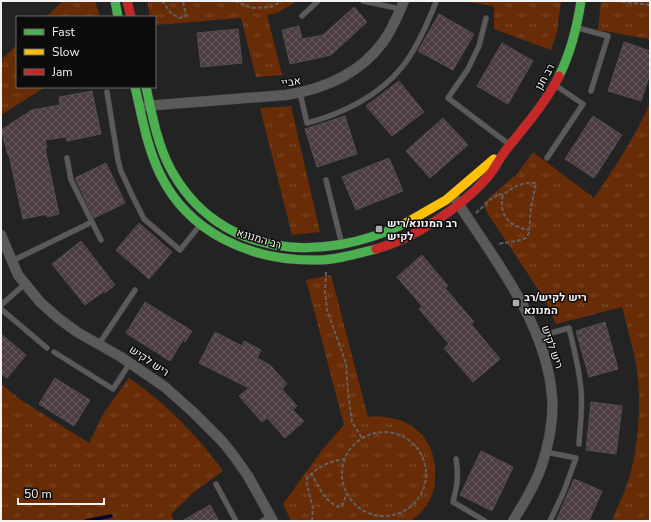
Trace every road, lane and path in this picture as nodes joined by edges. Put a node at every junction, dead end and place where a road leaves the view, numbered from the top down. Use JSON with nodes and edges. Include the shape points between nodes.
{"nodes":[{"id":1,"x":115,"y":1,"type":"edge"},
{"id":2,"x":127,"y":1,"type":"edge"},
{"id":3,"x":162,"y":1,"type":"edge"},
{"id":4,"x":183,"y":1,"type":"edge"},
{"id":5,"x":235,"y":1,"type":"edge"},
{"id":6,"x":282,"y":1,"type":"edge"},
{"id":7,"x":318,"y":1,"type":"edge"},
{"id":8,"x":363,"y":1,"type":"edge"},
{"id":9,"x":581,"y":1,"type":"edge"},
{"id":10,"x":616,"y":1,"type":"edge"},
{"id":11,"x":436,"y":2,"type":"edge"},
{"id":12,"x":402,"y":5,"type":"edge"},
{"id":13,"x":650,"y":5,"type":"edge"},
{"id":14,"x":118,"y":16,"type":"edge"},
{"id":15,"x":131,"y":16,"type":"edge"},
{"id":16,"x":302,"y":16,"type":"dead end"},
{"id":17,"x":486,"y":18,"type":"dead end"},
{"id":18,"x":576,"y":28,"type":"junction"},
{"id":19,"x":555,"y":85,"type":"junction"},
{"id":20,"x":136,"y":88,"type":"edge"},
{"id":21,"x":146,"y":88,"type":"edge"},
{"id":22,"x":590,"y":91,"type":"dead end"},
{"id":23,"x":107,"y":92,"type":"dead end"},
{"id":24,"x":300,"y":93,"type":"junction"},
{"id":25,"x":145,"y":106,"type":"junction"},
{"id":26,"x":508,"y":149,"type":"junction"},
{"id":27,"x":67,"y":158,"type":"dead end"},
{"id":28,"x":547,"y":158,"type":"dead end"},
{"id":29,"x":326,"y":180,"type":"dead end"},
{"id":30,"x":503,"y":195,"type":"junction"},
{"id":31,"x":456,"y":199,"type":"junction"},
{"id":32,"x":469,"y":220,"type":"junction"},
{"id":33,"x":92,"y":222,"type":"junction"},
{"id":34,"x":200,"y":224,"type":"junction"},
{"id":35,"x":529,"y":230,"type":"junction"},
{"id":36,"x":1,"y":235,"type":"edge"},
{"id":37,"x":101,"y":240,"type":"dead end"},
{"id":38,"x":342,"y":245,"type":"junction"},
{"id":39,"x":486,"y":246,"type":"junction"},
{"id":40,"x":326,"y":260,"type":"junction"},
{"id":41,"x":12,"y":261,"type":"junction"},
{"id":42,"x":25,"y":284,"type":"junction"},
{"id":43,"x":135,"y":290,"type":"dead end"},
{"id":44,"x":1,"y":305,"type":"edge"},
{"id":45,"x":1,"y":309,"type":"edge"},
{"id":46,"x":537,"y":337,"type":"junction"},
{"id":47,"x":99,"y":344,"type":"junction"},
{"id":48,"x":47,"y":348,"type":"dead end"},
{"id":49,"x":54,"y":352,"type":"dead end"},
{"id":50,"x":130,"y":363,"type":"junction"},
{"id":51,"x":362,"y":438,"type":"junction"},
{"id":52,"x":579,"y":444,"type":"dead end"},
{"id":53,"x":546,"y":452,"type":"junction"},
{"id":54,"x":344,"y":459,"type":"junction"},
{"id":55,"x":456,"y":459,"type":"dead end"},
{"id":56,"x":311,"y":473,"type":"junction"},
{"id":57,"x":216,"y":484,"type":"dead end"},
{"id":58,"x":347,"y":493,"type":"junction"},
{"id":59,"x":268,"y":519,"type":"edge"},
{"id":60,"x":236,"y":521,"type":"edge"},
{"id":61,"x":312,"y":521,"type":"edge"},
{"id":62,"x":485,"y":521,"type":"edge"},
{"id":63,"x":513,"y":521,"type":"edge"},
{"id":64,"x":550,"y":521,"type":"edge"}],
"edges":[{"from":1,"to":14,"type":"street"},
{"from":2,"to":15,"type":"street"},
{"from":3,"to":4,"type":"path","via":[[171,13],[179,18],[186,16]]},
{"from":5,"to":6,"type":"path","via":[[252,8],[270,7]]},
{"from":7,"to":16,"type":"lane"},
{"from":8,"to":12,"type":"lane"},
{"from":9,"to":18,"type":"street","name":"רב חנן"},
{"from":10,"to":13,"type":"path"},
{"from":11,"to":24,"type":"lane","via":[[402,67],[366,98],[324,119],[307,123]]},
{"from":12,"to":24,"type":"street","name":"אביי","via":[[384,42],[372,56],[339,79],[323,87]]},
{"from":17,"to":26,"type":"lane","via":[[479,46],[448,98]]},
{"from":18,"to":19,"type":"street","name":"רב חנן","via":[[564,69]]},
{"from":18,"to":22,"type":"lane","via":[[608,36]]},
{"from":19,"to":26,"type":"street","name":"רב חנן","via":[[536,115]]},
{"from":19,"to":28,"type":"lane","via":[[583,104]]},
{"from":20,"to":25,"type":"street","name":"רב המנונא"},
{"from":21,"to":25,"type":"street","name":"רב המנונא"},
{"from":23,"to":34,"type":"lane","via":[[121,171],[144,219],[180,250]]},
{"from":24,"to":25,"type":"street","name":"אביי"},
{"from":25,"to":34,"type":"street","name":"רב המנונא","via":[[152,156],[158,171],[175,198]]},
{"from":25,"to":38,"type":"street","name":"רב המנונא","via":[[170,168],[190,197],[220,224],[252,240],[271,245],[314,248]]},
{"from":26,"to":31,"type":"street","name":"רב חנן","via":[[486,179]]},
{"from":27,"to":33,"type":"lane","via":[[71,180]]},
{"from":29,"to":38,"type":"lane"},
{"from":30,"to":32,"type":"path","via":[[491,198]]},
{"from":30,"to":35,"type":"path","via":[[502,210],[506,218],[519,229]]},
{"from":30,"to":35,"type":"path","via":[[516,185],[536,183]]},
{"from":31,"to":32,"type":"street","name":"ריש לקיש"},
{"from":31,"to":38,"type":"street","name":"רב המנונא","via":[[391,230]]},
{"from":31,"to":40,"type":"street","name":"רב המנונא","via":[[428,225],[389,244],[352,256]]},
{"from":32,"to":39,"type":"street","name":"ריש לקיש"},
{"from":33,"to":37,"type":"lane"},
{"from":33,"to":41,"type":"lane"},
{"from":34,"to":40,"type":"street","name":"רב המנונא","via":[[231,244],[263,255],[298,261]]},
{"from":35,"to":39,"type":"path","via":[[526,238]]},
{"from":36,"to":41,"type":"street","name":"ריש לקיש"},
{"from":39,"to":46,"type":"street","name":"ריש לקיש","via":[[523,306]]},
{"from":40,"to":51,"type":"path","via":[[327,310],[346,362],[352,422]]},
{"from":41,"to":42,"type":"street","name":"ריש לקיש"},
{"from":42,"to":44,"type":"lane"},
{"from":42,"to":47,"type":"street","name":"ריש לקיש","via":[[58,318]]},
{"from":43,"to":47,"type":"lane"},
{"from":45,"to":48,"type":"lane"},
{"from":46,"to":52,"type":"lane","via":[[569,328],[581,389]]},
{"from":46,"to":53,"type":"street","name":"ריש לקיש","via":[[546,363],[552,398],[550,435]]},
{"from":47,"to":50,"type":"street","name":"ריש לקיש"},
{"from":49,"to":50,"type":"lane","via":[[113,389]]},
{"from":50,"to":59,"type":"street","name":"ריש לקיש","via":[[165,387],[222,441],[248,476]]},
{"from":51,"to":54,"type":"path","via":[[349,450]]},
{"from":51,"to":58,"type":"path","via":[[386,432],[406,438],[422,458],[426,473],[425,483],[418,497],[407,509],[388,515],[368,512],[351,500]]},
{"from":53,"to":63,"type":"street","name":"ריש לקיש","via":[[536,479]]},
{"from":53,"to":64,"type":"lane","via":[[576,458]]},
{"from":54,"to":56,"type":"path","via":[[334,460]]},
{"from":54,"to":58,"type":"path","via":[[342,480]]},
{"from":55,"to":62,"type":"lane","via":[[458,474],[453,502]]},
{"from":56,"to":58,"type":"path","via":[[328,502],[338,507],[342,506]]},
{"from":56,"to":61,"type":"path","via":[[306,480]]},
{"from":57,"to":60,"type":"lane"}]}
